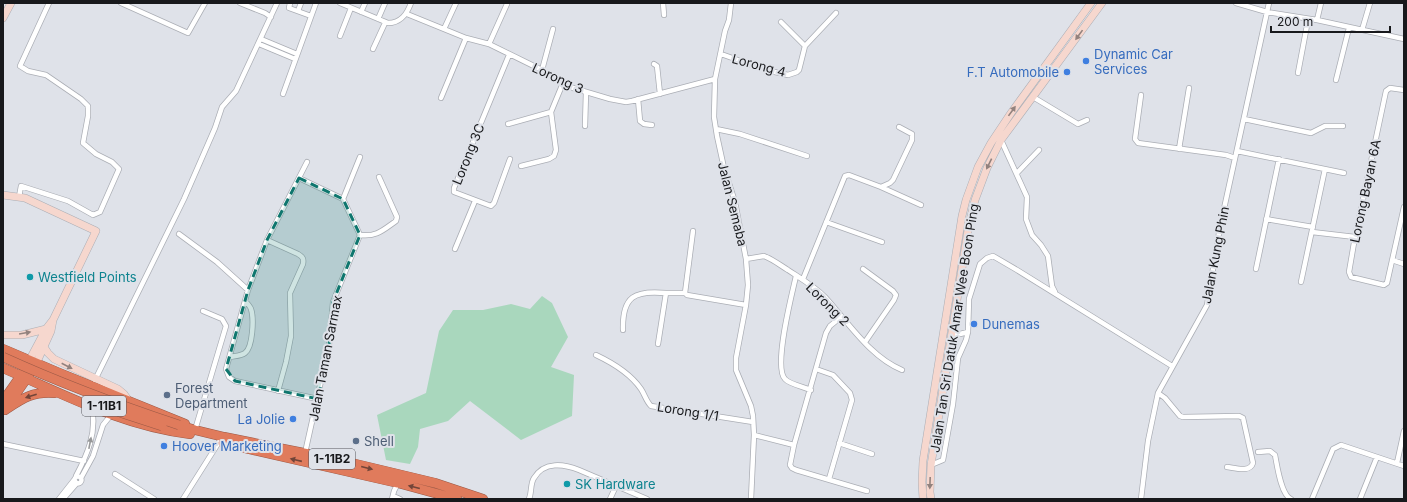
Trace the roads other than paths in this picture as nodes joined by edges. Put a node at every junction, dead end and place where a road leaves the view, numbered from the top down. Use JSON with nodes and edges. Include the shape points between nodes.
{"nodes":[{"id":1,"x":11,"y":3,"type":"edge"},
{"id":2,"x":49,"y":3,"type":"edge"},
{"id":3,"x":121,"y":3,"type":"edge"},
{"id":4,"x":205,"y":3,"type":"edge"},
{"id":5,"x":240,"y":3,"type":"edge"},
{"id":6,"x":277,"y":3,"type":"edge"},
{"id":7,"x":290,"y":3,"type":"edge"},
{"id":8,"x":301,"y":3,"type":"edge"},
{"id":9,"x":316,"y":3,"type":"edge"},
{"id":10,"x":340,"y":3,"type":"edge"},
{"id":11,"x":365,"y":3,"type":"edge"},
{"id":12,"x":385,"y":3,"type":"edge"},
{"id":13,"x":411,"y":3,"type":"edge"},
{"id":14,"x":456,"y":3,"type":"edge"},
{"id":15,"x":663,"y":3,"type":"edge"},
{"id":16,"x":731,"y":3,"type":"edge"},
{"id":17,"x":1092,"y":3,"type":"edge"},
{"id":18,"x":1102,"y":3,"type":"edge"},
{"id":19,"x":1236,"y":3,"type":"edge"},
{"id":20,"x":1269,"y":3,"type":"edge"},
{"id":21,"x":1321,"y":3,"type":"edge"},
{"id":22,"x":1370,"y":3,"type":"edge"},
{"id":23,"x":507,"y":4,"type":"dead end"},
{"id":24,"x":351,"y":8,"type":"junction"},
{"id":25,"x":298,"y":11,"type":"junction"},
{"id":26,"x":361,"y":12,"type":"junction"},
{"id":27,"x":1267,"y":12,"type":"junction"},
{"id":28,"x":836,"y":13,"type":"dead end"},
{"id":29,"x":407,"y":14,"type":"junction"},
{"id":30,"x":664,"y":15,"type":"dead end"},
{"id":31,"x":311,"y":16,"type":"junction"},
{"id":32,"x":270,"y":17,"type":"junction"},
{"id":33,"x":3,"y":18,"type":"edge"},
{"id":34,"x":378,"y":19,"type":"junction"},
{"id":35,"x":1308,"y":20,"type":"junction"},
{"id":36,"x":1317,"y":20,"type":"junction"},
{"id":37,"x":781,"y":22,"type":"dead end"},
{"id":38,"x":385,"y":23,"type":"junction"},
{"id":39,"x":1349,"y":28,"type":"junction"},
{"id":40,"x":444,"y":29,"type":"junction"},
{"id":41,"x":553,"y":29,"type":"dead end"},
{"id":42,"x":1362,"y":30,"type":"junction"},
{"id":43,"x":340,"y":36,"type":"dead end"},
{"id":44,"x":466,"y":38,"type":"junction"},
{"id":45,"x":1404,"y":39,"type":"edge"},
{"id":46,"x":260,"y":42,"type":"junction"},
{"id":47,"x":489,"y":44,"type":"junction"},
{"id":48,"x":805,"y":46,"type":"junction"},
{"id":49,"x":373,"y":49,"type":"dead end"},
{"id":50,"x":720,"y":54,"type":"junction"},
{"id":51,"x":509,"y":55,"type":"junction"},
{"id":52,"x":296,"y":56,"type":"junction"},
{"id":53,"x":654,"y":64,"type":"dead end"},
{"id":54,"x":542,"y":70,"type":"junction"},
{"id":55,"x":1298,"y":72,"type":"dead end"},
{"id":56,"x":716,"y":79,"type":"junction"},
{"id":57,"x":1336,"y":80,"type":"dead end"},
{"id":58,"x":563,"y":83,"type":"junction"},
{"id":59,"x":1188,"y":88,"type":"dead end"},
{"id":60,"x":1404,"y":90,"type":"edge"},
{"id":61,"x":586,"y":92,"type":"junction"},
{"id":62,"x":283,"y":94,"type":"dead end"},
{"id":63,"x":660,"y":94,"type":"junction"},
{"id":64,"x":1141,"y":94,"type":"dead end"},
{"id":65,"x":1033,"y":97,"type":"junction"},
{"id":66,"x":441,"y":98,"type":"dead end"},
{"id":67,"x":638,"y":99,"type":"junction"},
{"id":68,"x":551,"y":112,"type":"junction"},
{"id":69,"x":1244,"y":119,"type":"junction"},
{"id":70,"x":1087,"y":120,"type":"dead end"},
{"id":71,"x":508,"y":124,"type":"dead end"},
{"id":72,"x":652,"y":125,"type":"dead end"},
{"id":73,"x":585,"y":126,"type":"dead end"},
{"id":74,"x":1343,"y":126,"type":"dead end"},
{"id":75,"x":899,"y":127,"type":"dead end"},
{"id":76,"x":716,"y":129,"type":"junction"},
{"id":77,"x":1001,"y":140,"type":"junction"},
{"id":78,"x":1179,"y":149,"type":"junction"},
{"id":79,"x":1039,"y":150,"type":"dead end"},
{"id":80,"x":1237,"y":151,"type":"junction"},
{"id":81,"x":807,"y":156,"type":"dead end"},
{"id":82,"x":360,"y":157,"type":"dead end"},
{"id":83,"x":1235,"y":158,"type":"junction"},
{"id":84,"x":510,"y":159,"type":"dead end"},
{"id":85,"x":1279,"y":159,"type":"junction"},
{"id":86,"x":307,"y":162,"type":"dead end"},
{"id":87,"x":521,"y":166,"type":"dead end"},
{"id":88,"x":1325,"y":169,"type":"junction"},
{"id":89,"x":1017,"y":173,"type":"junction"},
{"id":90,"x":1344,"y":173,"type":"dead end"},
{"id":91,"x":379,"y":177,"type":"dead end"},
{"id":92,"x":299,"y":178,"type":"junction"},
{"id":93,"x":881,"y":187,"type":"junction"},
{"id":94,"x":3,"y":195,"type":"edge"},
{"id":95,"x":19,"y":197,"type":"junction"},
{"id":96,"x":343,"y":199,"type":"junction"},
{"id":97,"x":475,"y":201,"type":"junction"},
{"id":98,"x":921,"y":205,"type":"dead end"},
{"id":99,"x":1404,"y":207,"type":"edge"},
{"id":100,"x":1266,"y":218,"type":"junction"},
{"id":101,"x":826,"y":222,"type":"junction"},
{"id":102,"x":1313,"y":227,"type":"junction"},
{"id":103,"x":693,"y":231,"type":"dead end"},
{"id":104,"x":1312,"y":232,"type":"junction"},
{"id":105,"x":179,"y":234,"type":"dead end"},
{"id":106,"x":360,"y":236,"type":"junction"},
{"id":107,"x":1354,"y":237,"type":"junction"},
{"id":108,"x":267,"y":240,"type":"junction"},
{"id":109,"x":882,"y":242,"type":"dead end"},
{"id":110,"x":455,"y":249,"type":"dead end"},
{"id":111,"x":746,"y":259,"type":"junction"},
{"id":112,"x":1392,"y":260,"type":"junction"},
{"id":113,"x":1404,"y":264,"type":"edge"},
{"id":114,"x":863,"y":269,"type":"dead end"},
{"id":115,"x":1256,"y":269,"type":"dead end"},
{"id":116,"x":796,"y":276,"type":"junction"},
{"id":117,"x":803,"y":279,"type":"junction"},
{"id":118,"x":1301,"y":282,"type":"dead end"},
{"id":119,"x":248,"y":290,"type":"junction"},
{"id":120,"x":1055,"y":292,"type":"junction"},
{"id":121,"x":666,"y":293,"type":"junction"},
{"id":122,"x":685,"y":293,"type":"junction"},
{"id":123,"x":245,"y":301,"type":"junction"},
{"id":124,"x":746,"y":305,"type":"junction"},
{"id":125,"x":203,"y":311,"type":"dead end"},
{"id":126,"x":841,"y":317,"type":"junction"},
{"id":127,"x":53,"y":320,"type":"junction"},
{"id":128,"x":46,"y":329,"type":"junction"},
{"id":129,"x":623,"y":330,"type":"dead end"},
{"id":130,"x":968,"y":332,"type":"junction"},
{"id":131,"x":953,"y":334,"type":"junction"},
{"id":132,"x":3,"y":335,"type":"edge"},
{"id":133,"x":865,"y":342,"type":"junction"},
{"id":134,"x":658,"y":344,"type":"dead end"},
{"id":135,"x":44,"y":347,"type":"junction"},
{"id":136,"x":3,"y":349,"type":"edge"},
{"id":137,"x":596,"y":355,"type":"dead end"},
{"id":138,"x":3,"y":357,"type":"edge"},
{"id":139,"x":230,"y":357,"type":"junction"},
{"id":140,"x":3,"y":364,"type":"edge"},
{"id":141,"x":1172,"y":366,"type":"junction"},
{"id":142,"x":3,"y":368,"type":"edge"},
{"id":143,"x":816,"y":369,"type":"junction"},
{"id":144,"x":902,"y":370,"type":"dead end"},
{"id":145,"x":26,"y":372,"type":"junction"},
{"id":146,"x":57,"y":372,"type":"junction"},
{"id":147,"x":95,"y":380,"type":"junction"},
{"id":148,"x":48,"y":388,"type":"junction"},
{"id":149,"x":811,"y":390,"type":"junction"},
{"id":150,"x":278,"y":391,"type":"junction"},
{"id":151,"x":1158,"y":393,"type":"junction"},
{"id":152,"x":61,"y":394,"type":"junction"},
{"id":153,"x":318,"y":399,"type":"junction"},
{"id":154,"x":129,"y":401,"type":"junction"},
{"id":155,"x":92,"y":407,"type":"junction"},
{"id":156,"x":4,"y":408,"type":"edge"},
{"id":157,"x":111,"y":415,"type":"junction"},
{"id":158,"x":754,"y":422,"type":"junction"},
{"id":159,"x":94,"y":426,"type":"junction"},
{"id":160,"x":101,"y":428,"type":"junction"},
{"id":161,"x":178,"y":428,"type":"joint"},
{"id":162,"x":1404,"y":431,"type":"edge"},
{"id":163,"x":192,"y":432,"type":"junction"},
{"id":164,"x":754,"y":434,"type":"junction"},
{"id":165,"x":219,"y":442,"type":"junction"},
{"id":166,"x":839,"y":443,"type":"junction"},
{"id":167,"x":3,"y":444,"type":"edge"},
{"id":168,"x":794,"y":445,"type":"junction"},
{"id":169,"x":1258,"y":452,"type":"dead end"},
{"id":170,"x":305,"y":453,"type":"junction"},
{"id":171,"x":872,"y":454,"type":"dead end"},
{"id":172,"x":1376,"y":457,"type":"junction"},
{"id":173,"x":84,"y":461,"type":"junction"},
{"id":174,"x":1397,"y":463,"type":"junction"},
{"id":175,"x":931,"y":465,"type":"junction"},
{"id":176,"x":1404,"y":466,"type":"edge"},
{"id":177,"x":1227,"y":467,"type":"dead end"},
{"id":178,"x":117,"y":475,"type":"dead end"},
{"id":179,"x":77,"y":479,"type":"junction"},
{"id":180,"x":829,"y":479,"type":"junction"},
{"id":181,"x":616,"y":486,"type":"junction"},
{"id":182,"x":867,"y":491,"type":"dead end"},
{"id":183,"x":394,"y":492,"type":"edge"},
{"id":184,"x":59,"y":499,"type":"edge"},
{"id":185,"x":63,"y":499,"type":"edge"},
{"id":186,"x":154,"y":499,"type":"edge"},
{"id":187,"x":183,"y":499,"type":"edge"},
{"id":188,"x":400,"y":499,"type":"edge"},
{"id":189,"x":457,"y":499,"type":"edge"},
{"id":190,"x":483,"y":499,"type":"edge"},
{"id":191,"x":529,"y":499,"type":"edge"},
{"id":192,"x":610,"y":499,"type":"edge"},
{"id":193,"x":647,"y":499,"type":"edge"},
{"id":194,"x":751,"y":499,"type":"edge"},
{"id":195,"x":923,"y":499,"type":"edge"},
{"id":196,"x":931,"y":499,"type":"edge"},
{"id":197,"x":1141,"y":499,"type":"edge"},
{"id":198,"x":1291,"y":499,"type":"edge"},
{"id":199,"x":1312,"y":499,"type":"edge"},
{"id":200,"x":1360,"y":499,"type":"edge"}],
"edges":[{"from":1,"to":33,"type":"main road"},
{"from":2,"to":95,"type":"street","via":[[20,66],[28,71],[46,75],[88,106],[83,143],[119,169],[100,212],[93,215],[68,201],[21,186]]},
{"from":3,"to":4,"type":"street","via":[[188,33]]},
{"from":5,"to":32,"type":"street"},
{"from":6,"to":32,"type":"street"},
{"from":7,"to":25,"type":"street","via":[[289,8]]},
{"from":8,"to":25,"type":"street"},
{"from":9,"to":31,"type":"street"},
{"from":10,"to":24,"type":"street"},
{"from":11,"to":26,"type":"street"},
{"from":12,"to":34,"type":"street"},
{"from":13,"to":29,"type":"street"},
{"from":14,"to":40,"type":"street"},
{"from":15,"to":30,"type":"street"},
{"from":16,"to":50,"type":"street","name":"Jalan Semaba"},
{"from":195,"to":17,"type":"main road","name":"Jalan Tan Sri Datuk Amar Wee Boon Ping","one_way":true,"via":[[923,461],[962,216],[970,188],[981,161],[996,135]]},
{"from":18,"to":65,"type":"main road","name":"Jalan Tan Sri Datuk Amar Wee Boon Ping","one_way":true},
{"from":19,"to":27,"type":"street"},
{"from":20,"to":27,"type":"street","name":"Jalan Kung Phin"},
{"from":21,"to":36,"type":"street"},
{"from":22,"to":42,"type":"street"},
{"from":23,"to":47,"type":"street"},
{"from":24,"to":26,"type":"street"},
{"from":24,"to":43,"type":"street"},
{"from":25,"to":31,"type":"street"},
{"from":26,"to":34,"type":"street"},
{"from":27,"to":35,"type":"street"},
{"from":27,"to":69,"type":"street","name":"Jalan Kung Phin"},
{"from":28,"to":48,"type":"street","name":"Lorong 4"},
{"from":29,"to":38,"type":"street","via":[[399,21]]},
{"from":29,"to":40,"type":"street","name":"Lorong 3"},
{"from":31,"to":52,"type":"street"},
{"from":32,"to":46,"type":"street"},
{"from":34,"to":38,"type":"street"},
{"from":35,"to":36,"type":"street"},
{"from":35,"to":55,"type":"street"},
{"from":36,"to":39,"type":"street"},
{"from":37,"to":48,"type":"street"},
{"from":38,"to":49,"type":"street"},
{"from":39,"to":42,"type":"street"},
{"from":39,"to":57,"type":"street"},
{"from":40,"to":44,"type":"street","name":"Lorong 3"},
{"from":41,"to":54,"type":"street"},
{"from":42,"to":45,"type":"street"},
{"from":44,"to":47,"type":"street","name":"Lorong 3"},
{"from":44,"to":66,"type":"street"},
{"from":46,"to":52,"type":"street"},
{"from":46,"to":147,"type":"street","via":[[236,91],[222,107],[184,199]]},
{"from":47,"to":51,"type":"street","name":"Lorong 3"},
{"from":48,"to":50,"type":"street","name":"Lorong 4","via":[[799,70],[788,75]]},
{"from":50,"to":56,"type":"street","name":"Jalan Semaba"},
{"from":51,"to":54,"type":"street","name":"Lorong 3"},
{"from":51,"to":97,"type":"street","name":"Lorong 3C","via":[[454,188],[457,194]]},
{"from":52,"to":62,"type":"street"},
{"from":53,"to":63,"type":"street","via":[[657,66]]},
{"from":54,"to":58,"type":"street","name":"Lorong 3"},
{"from":56,"to":63,"type":"street","name":"Lorong 3"},
{"from":56,"to":76,"type":"street","name":"Jalan Semaba"},
{"from":58,"to":61,"type":"street","name":"Lorong 3"},
{"from":58,"to":68,"type":"street"},
{"from":59,"to":78,"type":"street"},
{"from":60,"to":107,"type":"street","name":"Lorong Bayan 6A","via":[[1390,88],[1386,91]]},
{"from":61,"to":67,"type":"street","name":"Lorong 3","via":[[626,102]]},
{"from":61,"to":73,"type":"street"},
{"from":63,"to":67,"type":"street","name":"Lorong 3"},
{"from":64,"to":78,"type":"street","via":[[1135,139],[1138,144]]},
{"from":65,"to":70,"type":"street","via":[[1078,124]]},
{"from":65,"to":77,"type":"main road","name":"Jalan Tan Sri Datuk Amar Wee Boon Ping"},
{"from":67,"to":72,"type":"street","via":[[640,121]]},
{"from":68,"to":71,"type":"street"},
{"from":68,"to":87,"type":"street","via":[[556,150],[554,156]]},
{"from":69,"to":74,"type":"street","via":[[1311,133],[1325,126]]},
{"from":69,"to":80,"type":"street","name":"Jalan Kung Phin"},
{"from":75,"to":93,"type":"street","via":[[912,134],[912,140],[893,180]]},
{"from":76,"to":81,"type":"street","via":[[740,134]]},
{"from":76,"to":111,"type":"street","name":"Jalan Semaba","via":[[724,168],[735,202]]},
{"from":77,"to":89,"type":"street"},
{"from":77,"to":131,"type":"main road","name":"Jalan Tan Sri Datuk Amar Wee Boon Ping","one_way":true,"via":[[987,168],[969,224]]},
{"from":78,"to":83,"type":"street"},
{"from":79,"to":89,"type":"street"},
{"from":80,"to":83,"type":"street","name":"Jalan Kung Phin"},
{"from":80,"to":85,"type":"street"},
{"from":82,"to":96,"type":"street"},
{"from":83,"to":141,"type":"street","name":"Jalan Kung Phin","via":[[1207,305]]},
{"from":84,"to":97,"type":"street","name":"Lorong 3C","via":[[492,206]]},
{"from":85,"to":88,"type":"street"},
{"from":85,"to":100,"type":"street"},
{"from":86,"to":92,"type":"street"},
{"from":88,"to":90,"type":"street"},
{"from":88,"to":102,"type":"street"},
{"from":89,"to":120,"type":"street","via":[[1027,197],[1026,219],[1032,235],[1048,256]]},
{"from":91,"to":106,"type":"street","via":[[397,216],[396,221],[375,235]]},
{"from":92,"to":96,"type":"street"},
{"from":92,"to":108,"type":"street"},
{"from":93,"to":98,"type":"street"},
{"from":93,"to":101,"type":"street","via":[[846,175]]},
{"from":94,"to":95,"type":"main road"},
{"from":95,"to":127,"type":"main road","via":[[96,231]]},
{"from":96,"to":106,"type":"street"},
{"from":97,"to":110,"type":"street"},
{"from":99,"to":112,"type":"street"},
{"from":100,"to":102,"type":"street"},
{"from":100,"to":115,"type":"street"},
{"from":101,"to":109,"type":"street"},
{"from":101,"to":117,"type":"street"},
{"from":102,"to":104,"type":"street"},
{"from":103,"to":122,"type":"street"},
{"from":104,"to":107,"type":"street"},
{"from":104,"to":118,"type":"street"},
{"from":105,"to":119,"type":"street","via":[[217,262]]},
{"from":106,"to":153,"type":"street","name":"Jalan Taman Sarmax","via":[[333,302],[329,346]]},
{"from":107,"to":112,"type":"street","name":"Lorong Bayan 6A","via":[[1350,276],[1384,285],[1389,280]]},
{"from":108,"to":119,"type":"street"},
{"from":108,"to":150,"type":"street","via":[[303,256],[304,260],[290,293],[291,336]]},
{"from":111,"to":116,"type":"street","name":"Lorong 2","via":[[764,256]]},
{"from":111,"to":124,"type":"street","name":"Jalan Semaba"},
{"from":112,"to":113,"type":"street"},
{"from":114,"to":133,"type":"street","via":[[896,295]]},
{"from":116,"to":117,"type":"street","name":"Lorong 2"},
{"from":116,"to":149,"type":"street","via":[[782,343],[782,373],[786,381]]},
{"from":117,"to":126,"type":"street","name":"Lorong 2","via":[[824,296]]},
{"from":119,"to":123,"type":"street"},
{"from":120,"to":130,"type":"street","via":[[993,256],[987,258],[980,264],[969,299]]},
{"from":120,"to":141,"type":"street"},
{"from":121,"to":122,"type":"street"},
{"from":121,"to":129,"type":"street","via":[[650,291],[634,296],[625,308]]},
{"from":121,"to":134,"type":"street"},
{"from":122,"to":124,"type":"street"},
{"from":123,"to":139,"type":"street"},
{"from":123,"to":139,"type":"street","via":[[252,315],[250,346],[244,354]]},
{"from":124,"to":158,"type":"street","name":"Jalan Semaba","via":[[736,370],[751,406]]},
{"from":125,"to":163,"type":"street","via":[[222,319],[226,326]]},
{"from":126,"to":133,"type":"street","name":"Lorong 2"},
{"from":126,"to":143,"type":"street","via":[[826,333]]},
{"from":127,"to":128,"type":"main road"},
{"from":127,"to":135,"type":"main road","via":[[52,331]]},
{"from":132,"to":128,"type":"main road","one_way":true,"via":[[22,335]]},
{"from":128,"to":145,"type":"main road"},
{"from":130,"to":131,"type":"street"},
{"from":130,"to":175,"type":"street","via":[[958,358],[943,460]]},
{"from":131,"to":175,"type":"main road","name":"Jalan Tan Sri Datuk Amar Wee Boon Ping"},
{"from":133,"to":144,"type":"street","name":"Lorong 2","via":[[891,365]]},
{"from":135,"to":145,"type":"main road"},
{"from":135,"to":147,"type":"main road","one_way":true,"via":[[54,359]]},
{"from":136,"to":145,"type":"highway"},
{"from":137,"to":158,"type":"street","name":"Lorong 1/1","via":[[621,368],[642,390],[651,406]]},
{"from":138,"to":145,"type":"highway","bridge":true},
{"from":139,"to":150,"type":"street","via":[[226,369],[232,379]]},
{"from":140,"to":145,"type":"highway"},
{"from":141,"to":151,"type":"street","name":"Jalan Kung Phin"},
{"from":142,"to":145,"type":"highway"},
{"from":143,"to":149,"type":"street"},
{"from":143,"to":166,"type":"street","via":[[833,375],[852,397]]},
{"from":145,"to":146,"type":"highway"},
{"from":145,"to":148,"type":"highway"},
{"from":145,"to":156,"type":"highway"},
{"from":145,"to":161,"type":"highway","number":"1-11B1","bridge":true,"via":[[122,413]]},
{"from":146,"to":148,"type":"highway","via":[[46,380]]},
{"from":146,"to":154,"type":"highway"},
{"from":147,"to":154,"type":"main road","via":[[121,392]]},
{"from":148,"to":152,"type":"highway"},
{"from":149,"to":168,"type":"street"},
{"from":150,"to":153,"type":"street"},
{"from":151,"to":177,"type":"street","via":[[1183,417],[1243,418],[1253,463],[1248,469]]},
{"from":151,"to":197,"type":"street","name":"Jalan Kung Phin","via":[[1148,441]]},
{"from":152,"to":155,"type":"highway"},
{"from":152,"to":156,"type":"highway","one_way":true,"via":[[32,394]]},
{"from":153,"to":170,"type":"street","name":"Jalan Taman Sarmax"},
{"from":154,"to":163,"type":"highway","via":[[181,421]]},
{"from":155,"to":157,"type":"highway"},
{"from":155,"to":159,"type":"street"},
{"from":157,"to":160,"type":"street"},
{"from":157,"to":163,"type":"highway","via":[[165,431]]},
{"from":158,"to":164,"type":"street","name":"Jalan Semaba"},
{"from":159,"to":160,"type":"street","via":[[97,424]]},
{"from":173,"to":159,"type":"street","one_way":true},
{"from":160,"to":179,"type":"street","via":[[93,456]]},
{"from":161,"to":163,"type":"highway","number":"1-11B2"},
{"from":162,"to":174,"type":"street"},
{"from":163,"to":165,"type":"highway"},
{"from":163,"to":170,"type":"highway","number":"1-11B2"},
{"from":164,"to":168,"type":"street"},
{"from":164,"to":194,"type":"street","name":"Jalan Semaba"},
{"from":183,"to":165,"type":"highway","one_way":true,"via":[[389,481]]},
{"from":165,"to":187,"type":"street"},
{"from":166,"to":171,"type":"street"},
{"from":166,"to":180,"type":"street"},
{"from":167,"to":173,"type":"street"},
{"from":168,"to":180,"type":"street","via":[[790,465],[792,468]]},
{"from":169,"to":198,"type":"street","via":[[1270,451],[1275,454],[1283,491]]},
{"from":170,"to":190,"type":"highway","number":"1-11B2","one_way":true,"via":[[434,483]]},
{"from":172,"to":174,"type":"street"},
{"from":172,"to":199,"type":"street","via":[[1341,445],[1337,446],[1333,449]]},
{"from":172,"to":200,"type":"street"},
{"from":173,"to":179,"type":"street"},
{"from":174,"to":176,"type":"street"},
{"from":175,"to":196,"type":"main road","name":"Jalan Tan Sri Datuk Amar Wee Boon Ping","one_way":true},
{"from":178,"to":186,"type":"street"},
{"from":179,"to":184,"type":"street"},
{"from":179,"to":185,"type":"street"},
{"from":180,"to":182,"type":"street"},
{"from":181,"to":191,"type":"street","via":[[568,466],[553,465],[544,468],[534,477]]},
{"from":181,"to":192,"type":"street"},
{"from":181,"to":193,"type":"street"},
{"from":183,"to":188,"type":"street"},
{"from":189,"to":183,"type":"highway","one_way":true}]}
